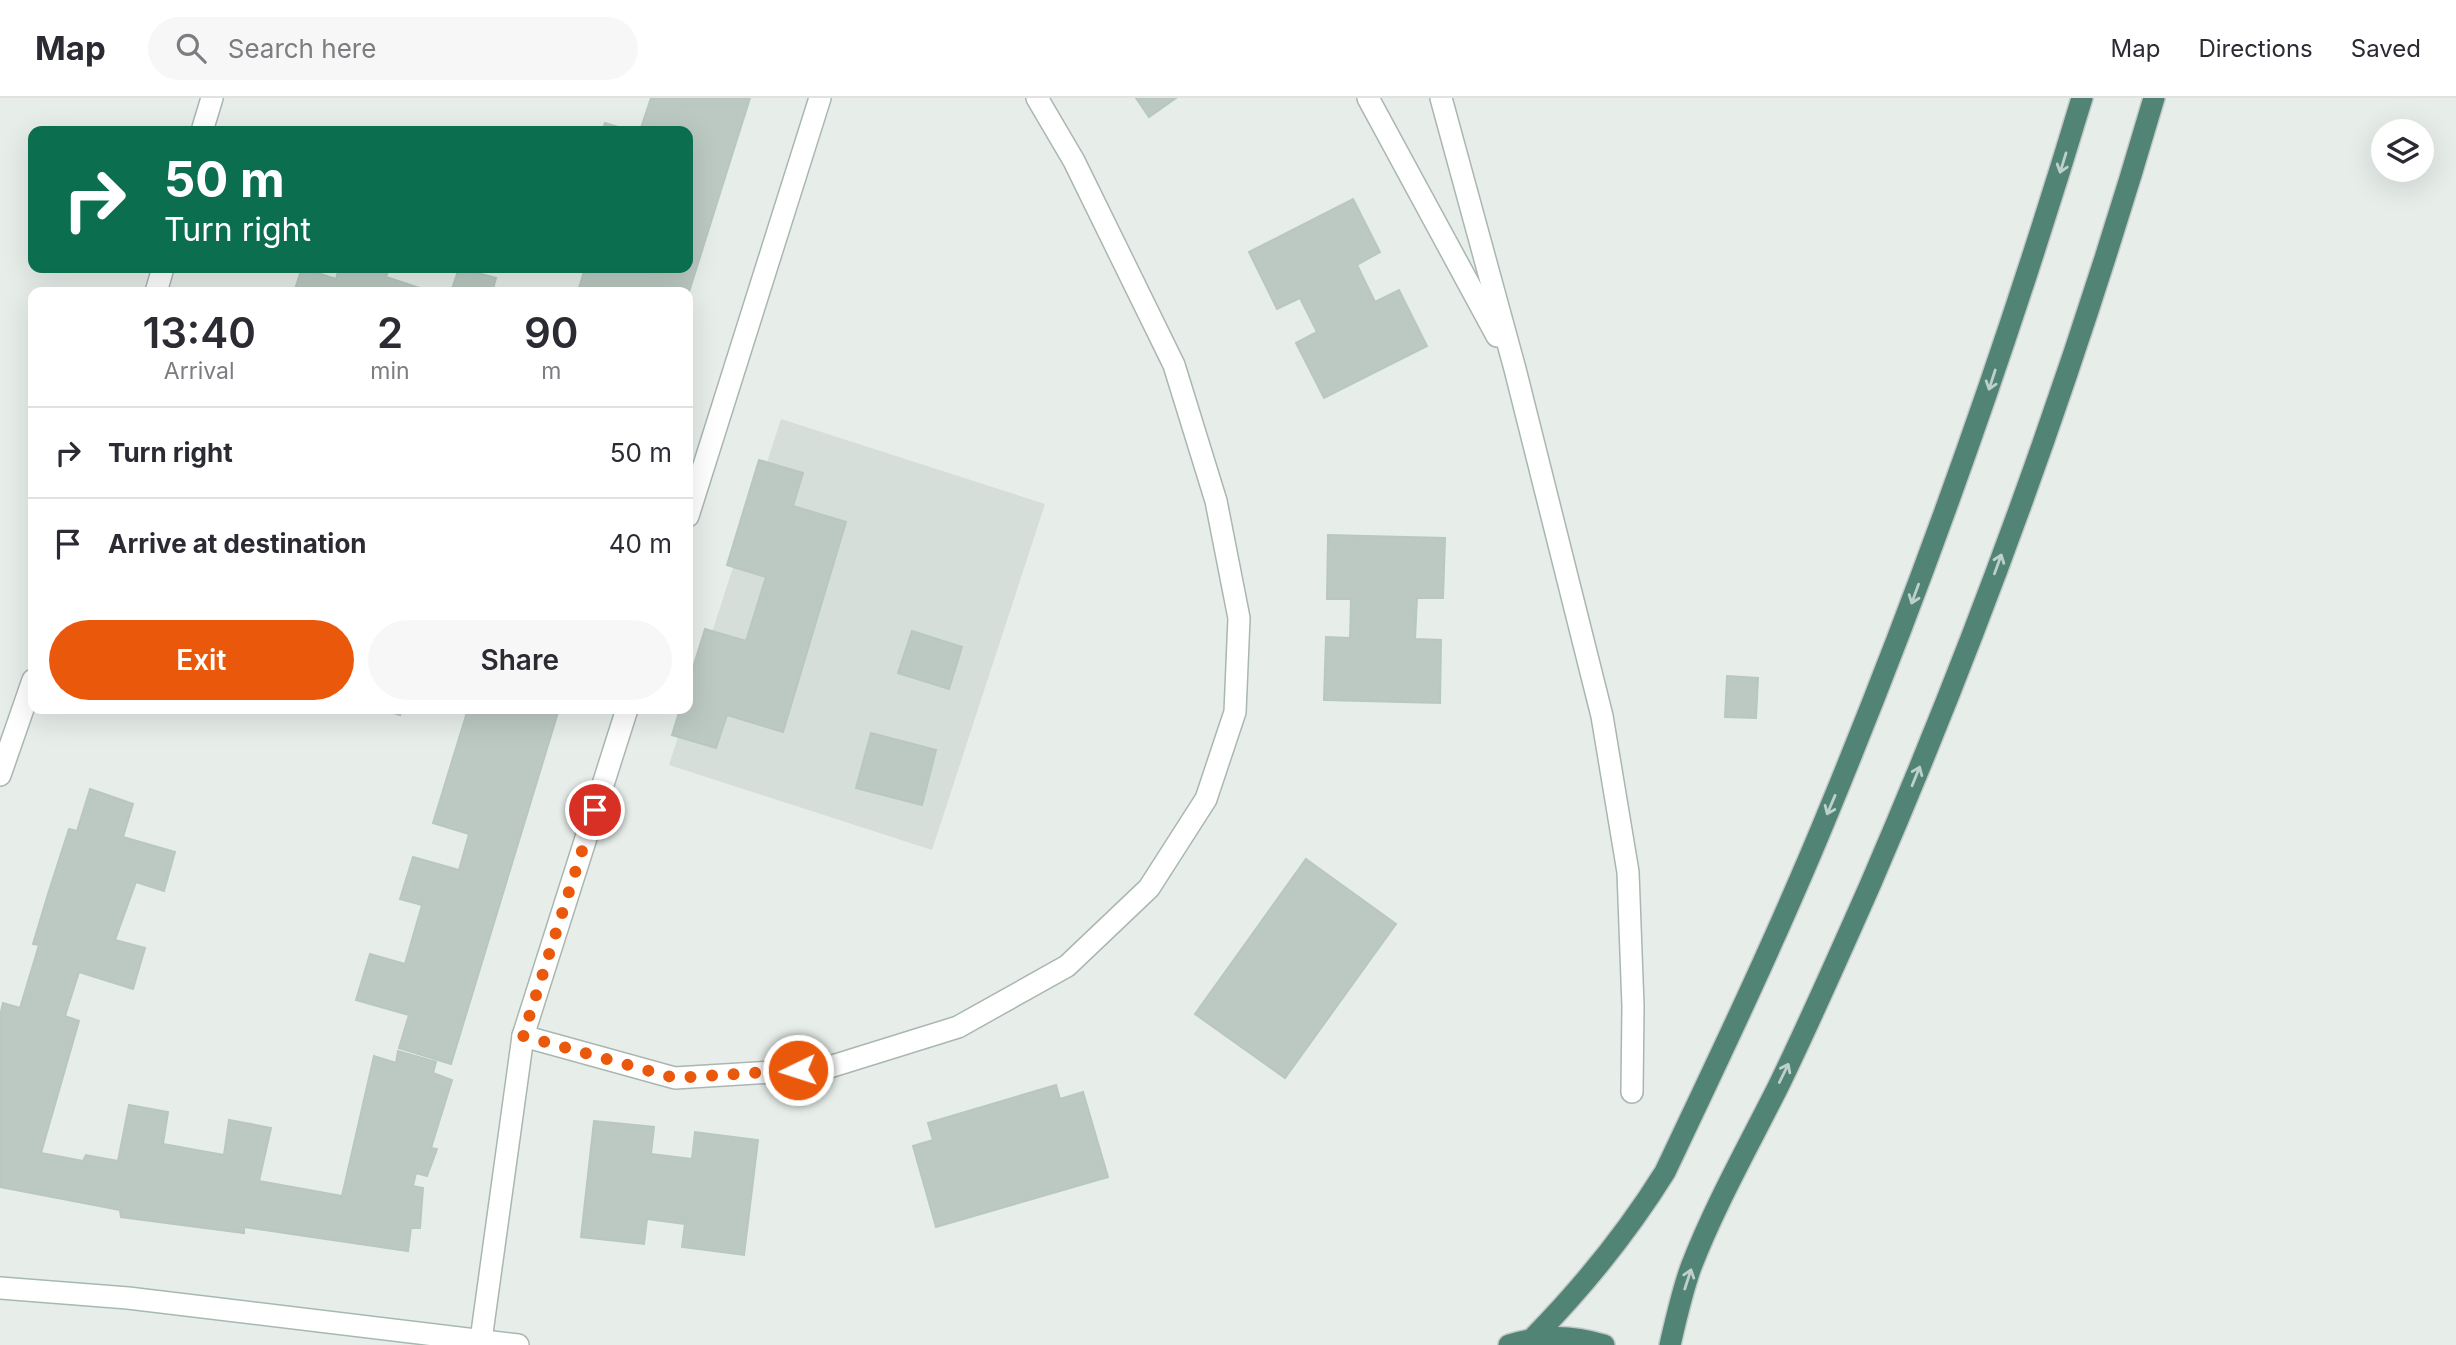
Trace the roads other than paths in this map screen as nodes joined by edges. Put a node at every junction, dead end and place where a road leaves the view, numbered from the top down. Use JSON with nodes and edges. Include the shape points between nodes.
{"nodes":[{"id":1,"x":212,"y":98,"type":"edge"},
{"id":2,"x":820,"y":98,"type":"edge"},
{"id":3,"x":1037,"y":98,"type":"edge"},
{"id":4,"x":1368,"y":98,"type":"edge"},
{"id":5,"x":1441,"y":98,"type":"edge"},
{"id":6,"x":2082,"y":98,"type":"edge"},
{"id":7,"x":2154,"y":98,"type":"edge"},
{"id":8,"x":204,"y":126,"type":"edge"},
{"id":9,"x":1515,"y":369,"type":"junction"},
{"id":10,"x":693,"y":500,"type":"edge"},
{"id":11,"x":28,"y":695,"type":"edge"},
{"id":12,"x":624,"y":714,"type":"edge"},
{"id":13,"x":0,"y":775,"type":"edge"},
{"id":14,"x":523,"y":1036,"type":"junction"},
{"id":15,"x":1632,"y":1092,"type":"dead end"},
{"id":16,"x":0,"y":1288,"type":"edge"},
{"id":17,"x":1533,"y":1338,"type":"junction"},
{"id":18,"x":481,"y":1340,"type":"junction"},
{"id":19,"x":518,"y":1345,"type":"edge"},
{"id":20,"x":1509,"y":1345,"type":"edge"},
{"id":21,"x":1604,"y":1345,"type":"edge"},
{"id":22,"x":1670,"y":1345,"type":"edge"}],
"edges":[{"from":1,"to":8,"type":"street"},
{"from":2,"to":10,"type":"street"},
{"from":3,"to":14,"type":"street","via":[[1074,160],[1174,365],[1216,501],[1238,632],[1235,712],[1206,799],[1149,888],[1067,966],[958,1027],[823,1069],[675,1078]]},
{"from":4,"to":9,"type":"street"},
{"from":5,"to":9,"type":"street"},
{"from":6,"to":17,"type":"highway","one_way":true,"via":[[1979,419],[1913,600],[1832,804],[1750,992],[1665,1172],[1596,1271]]},
{"from":22,"to":7,"type":"highway","one_way":true,"via":[[1690,1270],[1706,1231],[1813,1016],[1976,625],[2062,389]]},
{"from":9,"to":15,"type":"street","via":[[1602,716],[1626,859]]},
{"from":11,"to":13,"type":"street"},
{"from":12,"to":14,"type":"street"},
{"from":14,"to":18,"type":"street"},
{"from":16,"to":18,"type":"street","via":[[128,1298]]},
{"from":17,"to":20,"type":"highway"},
{"from":17,"to":21,"type":"highway","via":[[1582,1338]]},
{"from":18,"to":19,"type":"street"}]}
